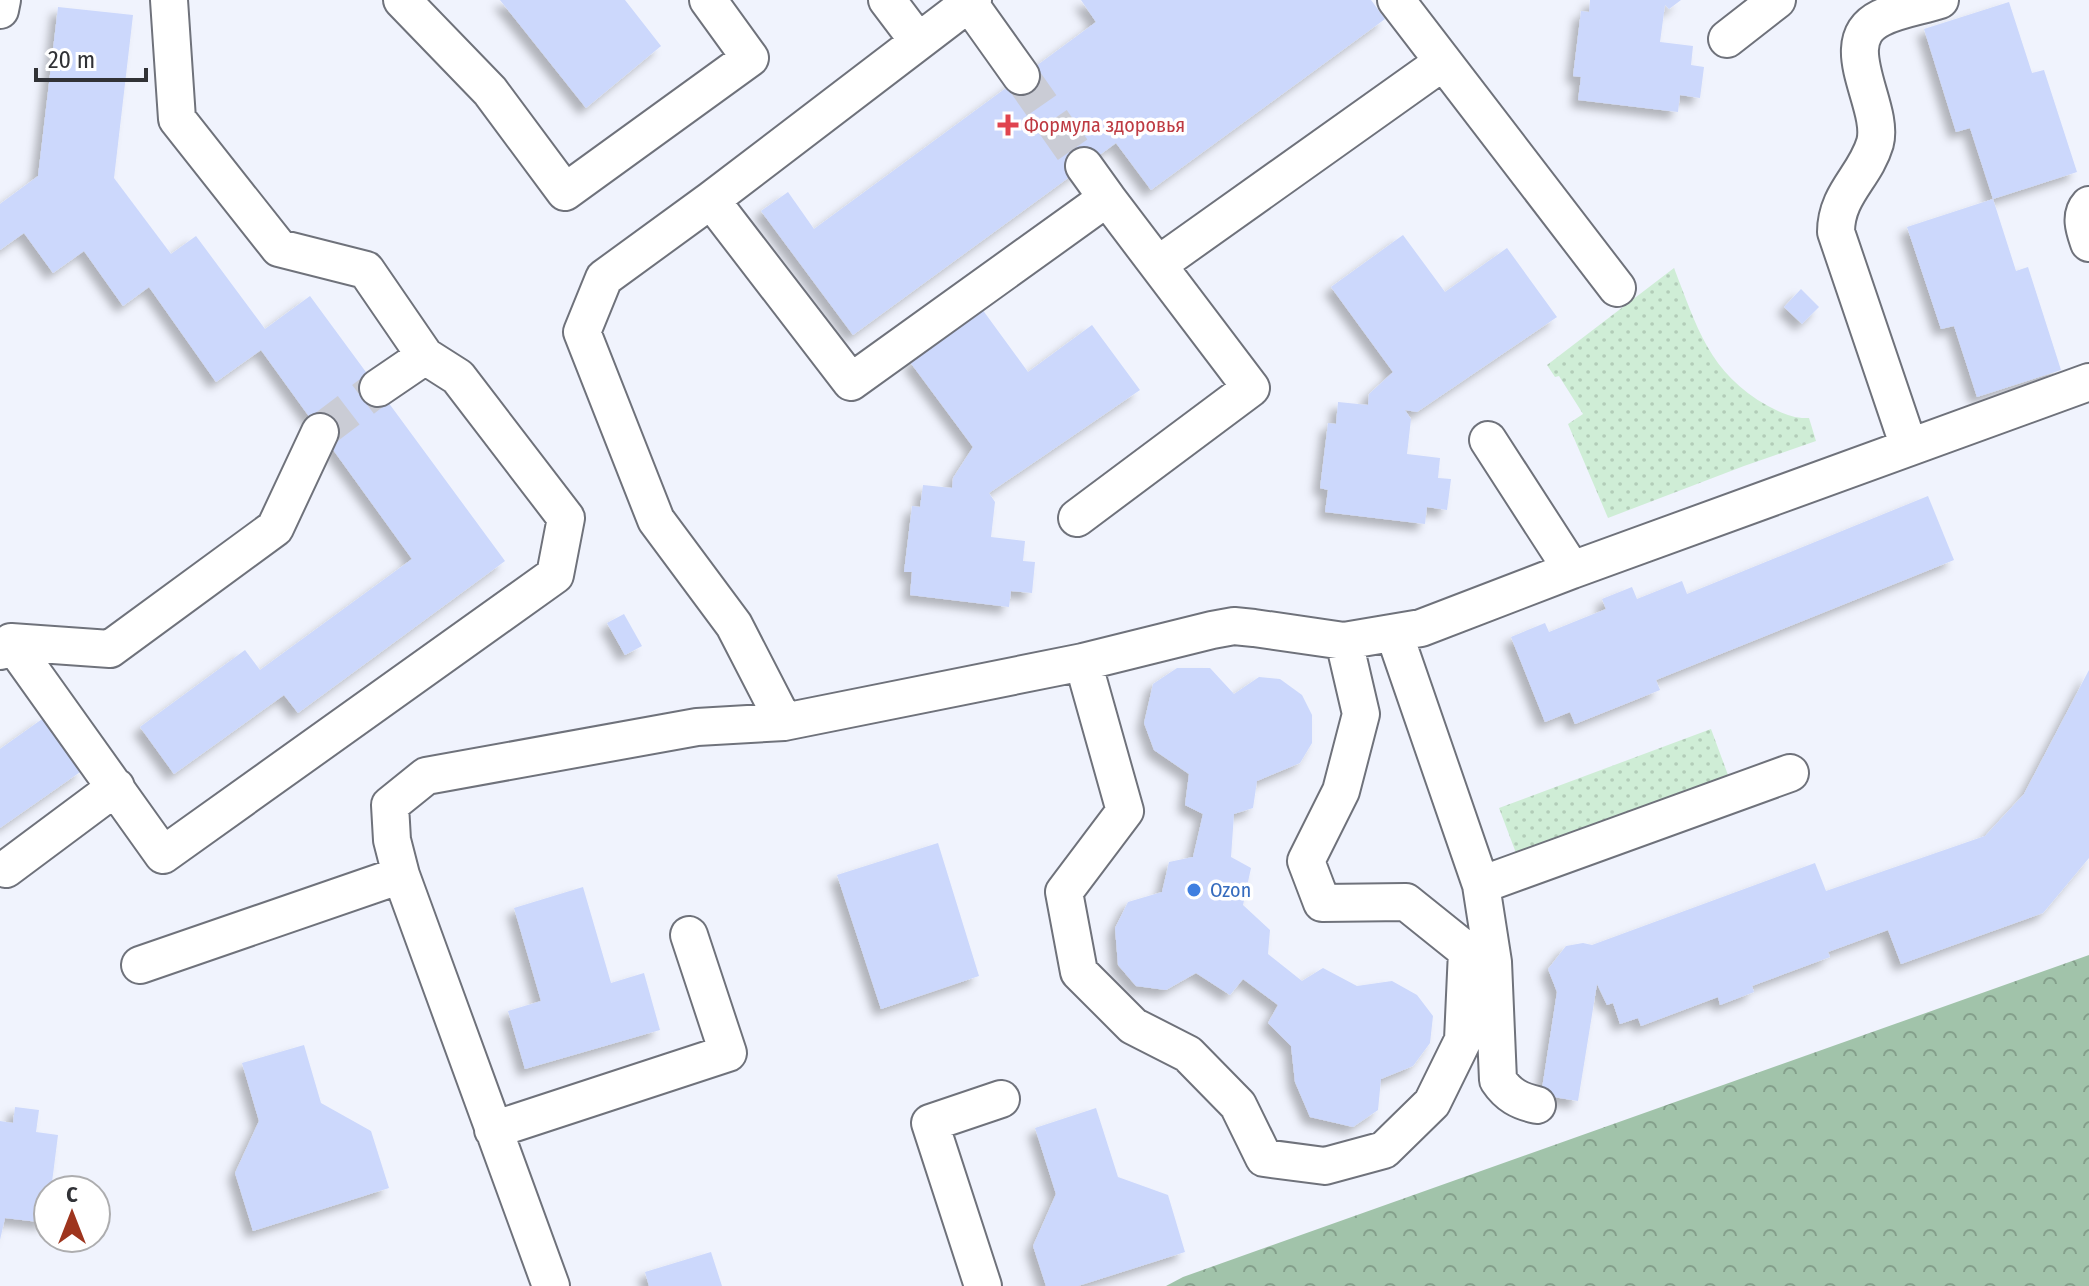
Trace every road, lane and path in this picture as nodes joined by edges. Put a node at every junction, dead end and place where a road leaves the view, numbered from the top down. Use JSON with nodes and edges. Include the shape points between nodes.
{"nodes":[{"id":1,"x":2,"y":0,"type":"edge"},
{"id":2,"x":169,"y":0,"type":"edge"},
{"id":3,"x":402,"y":0,"type":"edge"},
{"id":4,"x":708,"y":0,"type":"edge"},
{"id":5,"x":887,"y":0,"type":"edge"},
{"id":6,"x":1396,"y":0,"type":"edge"},
{"id":7,"x":1777,"y":0,"type":"edge"},
{"id":8,"x":1940,"y":0,"type":"edge"},
{"id":9,"x":971,"y":1,"type":"edge"},
{"id":10,"x":0,"y":10,"type":"edge"},
{"id":11,"x":1727,"y":39,"type":"dead end"},
{"id":12,"x":918,"y":41,"type":"junction"},
{"id":13,"x":1443,"y":62,"type":"junction"},
{"id":14,"x":1021,"y":76,"type":"tunnel mouth"},
{"id":15,"x":1084,"y":166,"type":"tunnel mouth"},
{"id":16,"x":1107,"y":198,"type":"junction"},
{"id":17,"x":711,"y":200,"type":"junction"},
{"id":18,"x":2089,"y":205,"type":"edge"},
{"id":19,"x":2089,"y":243,"type":"edge"},
{"id":20,"x":1159,"y":264,"type":"junction"},
{"id":21,"x":1617,"y":288,"type":"dead end"},
{"id":22,"x":425,"y":356,"type":"junction"},
{"id":23,"x":2089,"y":382,"type":"edge"},
{"id":24,"x":378,"y":388,"type":"tunnel mouth"},
{"id":25,"x":320,"y":432,"type":"tunnel mouth"},
{"id":26,"x":1488,"y":440,"type":"dead end"},
{"id":27,"x":1909,"y":447,"type":"junction"},
{"id":28,"x":1077,"y":518,"type":"dead end"},
{"id":29,"x":1572,"y":570,"type":"junction"},
{"id":30,"x":1394,"y":633,"type":"junction"},
{"id":31,"x":1344,"y":641,"type":"junction"},
{"id":32,"x":6,"y":646,"type":"edge"},
{"id":33,"x":1083,"y":662,"type":"junction"},
{"id":34,"x":784,"y":722,"type":"junction"},
{"id":35,"x":1790,"y":773,"type":"dead end"},
{"id":36,"x":116,"y":787,"type":"junction"},
{"id":37,"x":6,"y":869,"type":"dead end"},
{"id":38,"x":401,"y":875,"type":"junction"},
{"id":39,"x":1481,"y":885,"type":"junction"},
{"id":40,"x":689,"y":935,"type":"dead end"},
{"id":41,"x":140,"y":965,"type":"dead end"},
{"id":42,"x":1001,"y":1099,"type":"dead end"},
{"id":43,"x":1537,"y":1105,"type":"dead end"},
{"id":44,"x":493,"y":1130,"type":"junction"},
{"id":45,"x":551,"y":1286,"type":"edge"},
{"id":46,"x":983,"y":1286,"type":"edge"}],
"edges":[{"from":1,"to":10,"type":"lane"},
{"from":2,"to":22,"type":"lane","via":[[177,119],[279,248],[366,270]]},
{"from":3,"to":4,"type":"lane","via":[[490,91],[565,192],[750,58]]},
{"from":5,"to":12,"type":"lane"},
{"from":6,"to":13,"type":"lane"},
{"from":7,"to":11,"type":"lane"},
{"from":8,"to":27,"type":"lane","via":[[1880,19],[1867,30],[1858,60],[1873,105],[1876,140],[1836,214],[1836,232]]},
{"from":9,"to":12,"type":"lane"},
{"from":9,"to":14,"type":"lane"},
{"from":12,"to":17,"type":"lane"},
{"from":13,"to":20,"type":"lane"},
{"from":13,"to":21,"type":"lane"},
{"from":15,"to":16,"type":"lane"},
{"from":16,"to":17,"type":"lane","via":[[851,382]]},
{"from":16,"to":20,"type":"lane"},
{"from":17,"to":34,"type":"lane","via":[[604,278],[582,332],[656,520],[734,625]]},
{"from":18,"to":19,"type":"lane","via":[[2083,226]]},
{"from":20,"to":28,"type":"lane","via":[[1251,388]]},
{"from":22,"to":24,"type":"lane"},
{"from":22,"to":36,"type":"lane","via":[[458,377],[566,518],[555,575],[163,855]]},
{"from":23,"to":27,"type":"lane"},
{"from":25,"to":32,"type":"lane","via":[[275,528],[110,649]]},
{"from":26,"to":29,"type":"lane"},
{"from":27,"to":29,"type":"lane"},
{"from":29,"to":30,"type":"lane","via":[[1421,628]]},
{"from":30,"to":31,"type":"lane"},
{"from":30,"to":39,"type":"lane"},
{"from":31,"to":33,"type":"lane","via":[[1234,626]]},
{"from":31,"to":33,"type":"lane","via":[[1361,714],[1341,791],[1306,861],[1322,903],[1406,902],[1467,951],[1463,1040],[1432,1103],[1384,1150],[1325,1166],[1264,1158],[1238,1105],[1188,1054],[1133,1026],[1079,972],[1064,892],[1125,811]]},
{"from":32,"to":36,"type":"lane"},
{"from":33,"to":34,"type":"lane"},
{"from":34,"to":38,"type":"lane","via":[[697,727],[426,776],[390,805]]},
{"from":35,"to":39,"type":"lane"},
{"from":36,"to":37,"type":"lane"},
{"from":38,"to":41,"type":"lane"},
{"from":38,"to":44,"type":"lane"},
{"from":39,"to":43,"type":"lane","via":[[1493,962],[1498,1080],[1520,1101]]},
{"from":40,"to":44,"type":"lane","via":[[728,1053]]},
{"from":42,"to":46,"type":"lane","via":[[930,1123]]},
{"from":44,"to":45,"type":"lane"}]}
